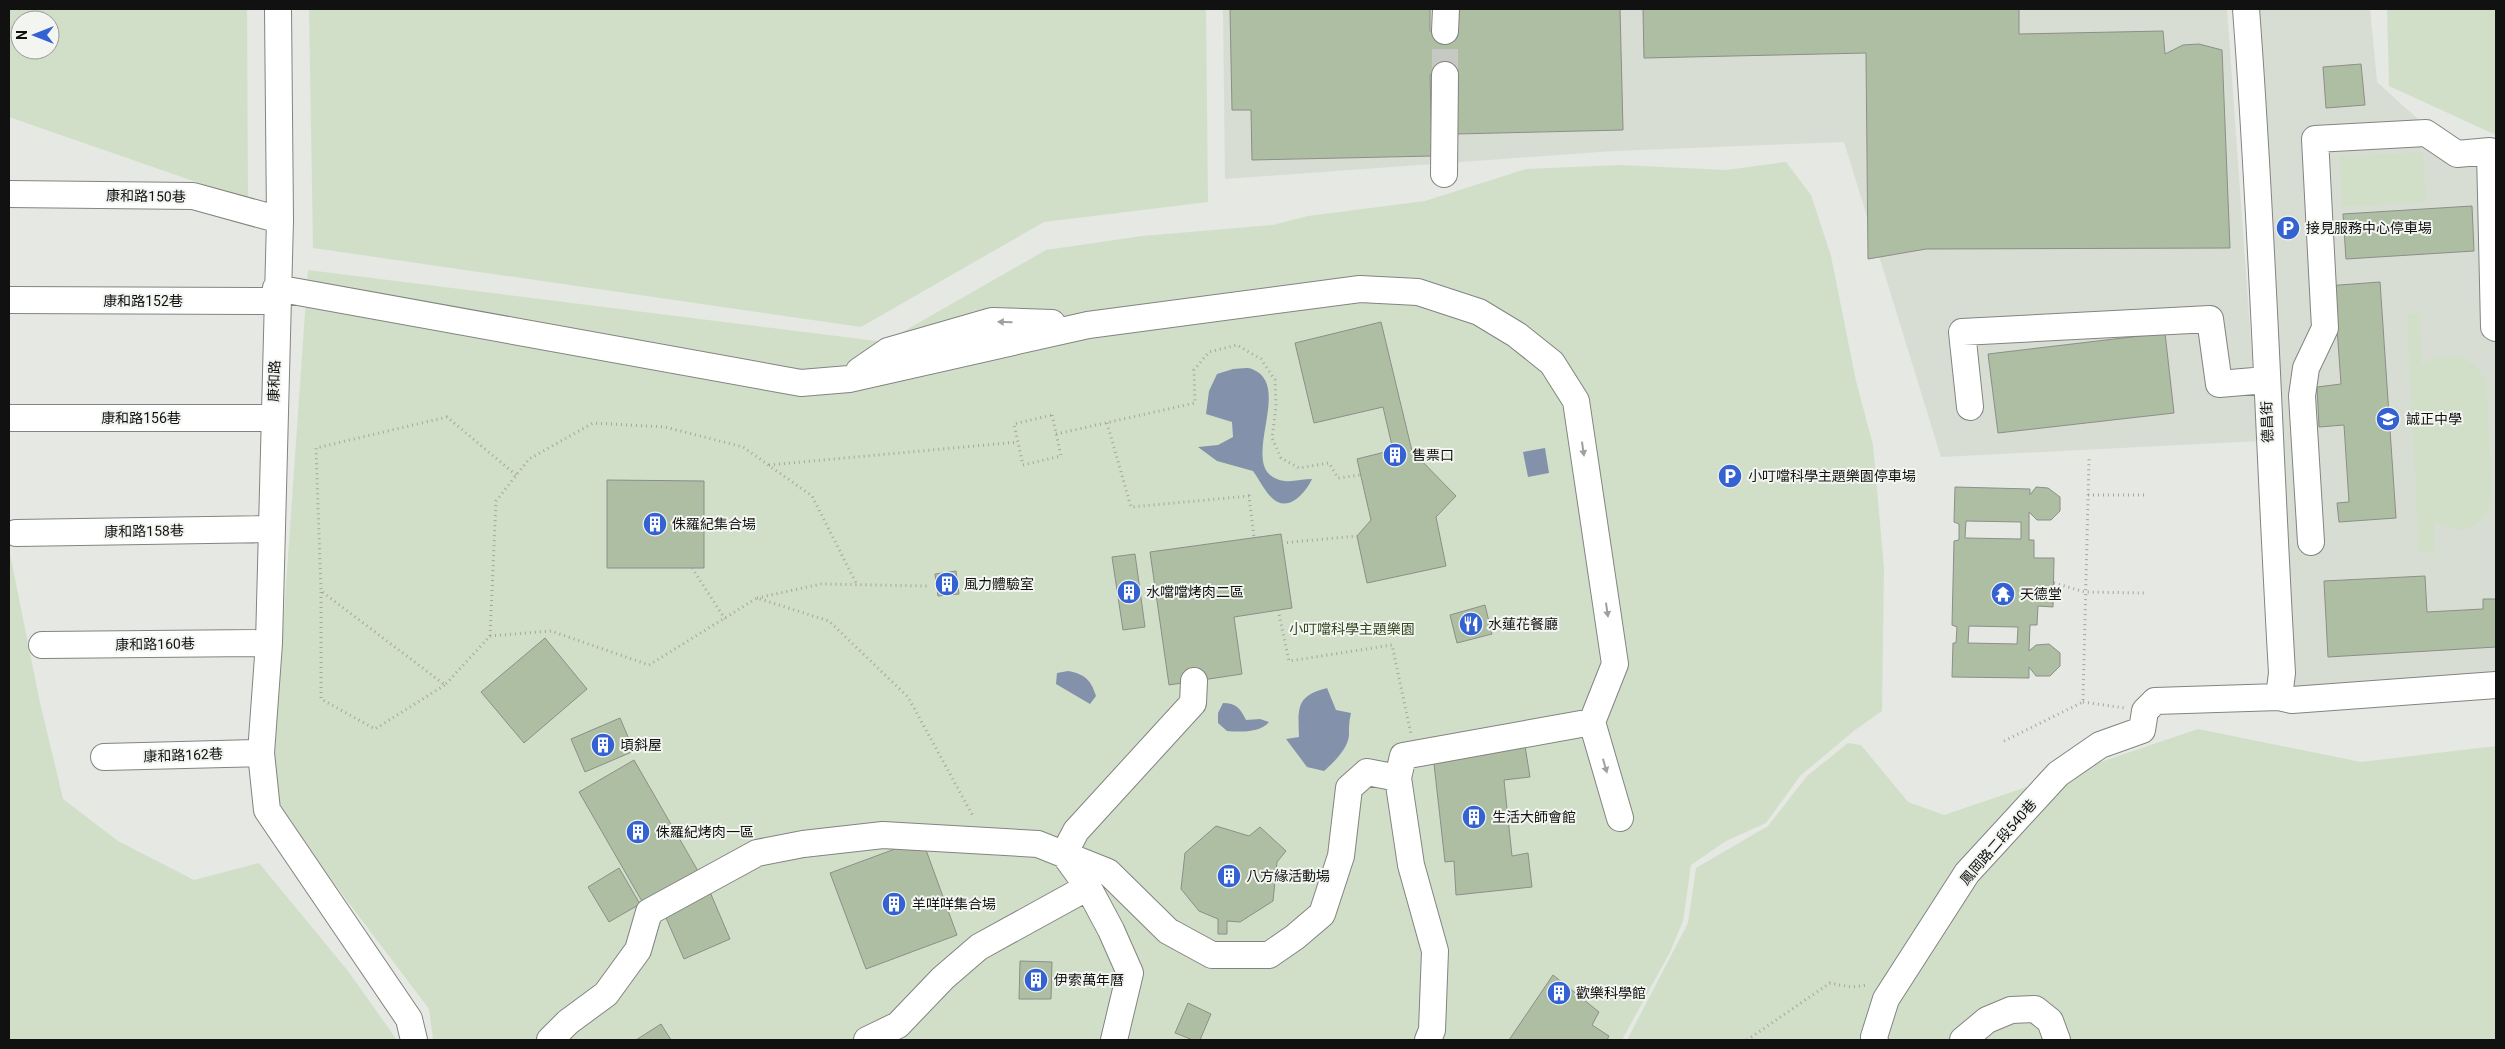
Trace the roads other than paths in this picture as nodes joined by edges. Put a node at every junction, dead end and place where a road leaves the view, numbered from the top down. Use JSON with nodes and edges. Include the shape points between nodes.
{"nodes":[{"id":1,"x":278,"y":9,"type":"edge"},
{"id":2,"x":2246,"y":9,"type":"edge"},
{"id":3,"x":1444,"y":75,"type":"tunnel mouth"},
{"id":4,"x":1444,"y":174,"type":"dead end"},
{"id":5,"x":9,"y":194,"type":"edge"},
{"id":6,"x":280,"y":220,"type":"junction"},
{"id":7,"x":276,"y":294,"type":"junction"},
{"id":8,"x":9,"y":300,"type":"edge"},
{"id":9,"x":2496,"y":328,"type":"edge"},
{"id":10,"x":2266,"y":380,"type":"junction"},
{"id":11,"x":1970,"y":407,"type":"dead end"},
{"id":12,"x":9,"y":418,"type":"edge"},
{"id":13,"x":273,"y":418,"type":"junction"},
{"id":14,"x":2305,"y":449,"type":"junction"},
{"id":15,"x":2269,"y":452,"type":"junction"},
{"id":16,"x":272,"y":529,"type":"junction"},
{"id":17,"x":16,"y":533,"type":"dead end"},
{"id":18,"x":2311,"y":542,"type":"dead end"},
{"id":19,"x":269,"y":643,"type":"junction"},
{"id":20,"x":42,"y":645,"type":"dead end"},
{"id":21,"x":1194,"y":681,"type":"dead end"},
{"id":22,"x":2496,"y":685,"type":"edge"},
{"id":23,"x":2279,"y":696,"type":"junction"},
{"id":24,"x":1592,"y":722,"type":"junction"},
{"id":25,"x":261,"y":752,"type":"junction"},
{"id":26,"x":104,"y":757,"type":"dead end"},
{"id":27,"x":1398,"y":778,"type":"junction"},
{"id":28,"x":1620,"y":818,"type":"dead end"},
{"id":29,"x":1064,"y":854,"type":"junction"},
{"id":30,"x":1088,"y":887,"type":"junction"},
{"id":31,"x":414,"y":1040,"type":"edge"},
{"id":32,"x":550,"y":1040,"type":"edge"},
{"id":33,"x":868,"y":1040,"type":"edge"},
{"id":34,"x":1114,"y":1040,"type":"edge"},
{"id":35,"x":1428,"y":1040,"type":"edge"},
{"id":36,"x":1875,"y":1040,"type":"edge"},
{"id":37,"x":1963,"y":1040,"type":"edge"},
{"id":38,"x":2057,"y":1040,"type":"edge"}],
"edges":[{"from":1,"to":6,"type":"street","name":"康和路"},
{"from":2,"to":10,"type":"street","name":"德昌街","via":[[2256,140]]},
{"from":3,"to":4,"type":"street"},
{"from":5,"to":6,"type":"street","name":"康和路150巷","via":[[193,196]]},
{"from":6,"to":7,"type":"street","name":"康和路"},
{"from":7,"to":8,"type":"street","name":"康和路152巷"},
{"from":7,"to":13,"type":"street","name":"康和路"},
{"from":7,"to":24,"type":"street","name":"康和路152巷","one_way":true,"via":[[801,383],[849,379],[1088,325],[1360,289],[1418,292],[1479,312],[1517,335],[1552,363],[1576,401],[1615,664]]},
{"from":9,"to":14,"type":"street","via":[[2490,151],[2457,154],[2426,133],[2315,139],[2325,328],[2306,368],[2302,396]]},
{"from":10,"to":11,"type":"street","via":[[2219,384],[2210,319],[1962,332]]},
{"from":10,"to":15,"type":"street","name":"德昌街"},
{"from":12,"to":13,"type":"street","name":"康和路156巷"},
{"from":13,"to":16,"type":"street","name":"康和路"},
{"from":14,"to":15,"type":"street"},
{"from":14,"to":18,"type":"street"},
{"from":15,"to":23,"type":"street","name":"德昌街","via":[[2282,674]]},
{"from":16,"to":17,"type":"street","name":"康和路158巷"},
{"from":16,"to":19,"type":"street","name":"康和路"},
{"from":19,"to":20,"type":"street","name":"康和路160巷"},
{"from":19,"to":25,"type":"street","name":"康和路"},
{"from":21,"to":29,"type":"street","via":[[1193,703],[1076,831]]},
{"from":22,"to":23,"type":"street","via":[[2292,700]]},
{"from":23,"to":36,"type":"street","name":"鳳岡路二段540巷","via":[[2155,701],[2145,710],[2142,730],[2100,745],[2058,774],[1967,873],[1886,999]]},
{"from":24,"to":27,"type":"street","via":[[1403,756]]},
{"from":24,"to":28,"type":"street","one_way":true},
{"from":25,"to":26,"type":"street","name":"康和路162巷"},
{"from":25,"to":31,"type":"street","name":"康和路","via":[[267,810],[409,1018]]},
{"from":27,"to":29,"type":"street","via":[[1367,772],[1349,788],[1341,856],[1322,914],[1269,955],[1212,955],[1168,931],[1108,872]]},
{"from":27,"to":35,"type":"street","via":[[1411,865],[1435,951],[1432,1030]]},
{"from":29,"to":30,"type":"street"},
{"from":29,"to":32,"type":"street","via":[[1038,844],[883,835],[757,853],[649,912],[638,950],[606,994]]},
{"from":30,"to":33,"type":"street","via":[[979,947],[943,978],[898,1025]]},
{"from":30,"to":34,"type":"street","via":[[1130,973]]},
{"from":37,"to":38,"type":"street","via":[[1987,1020],[2011,1010],[2035,1010],[2050,1020]]}]}
